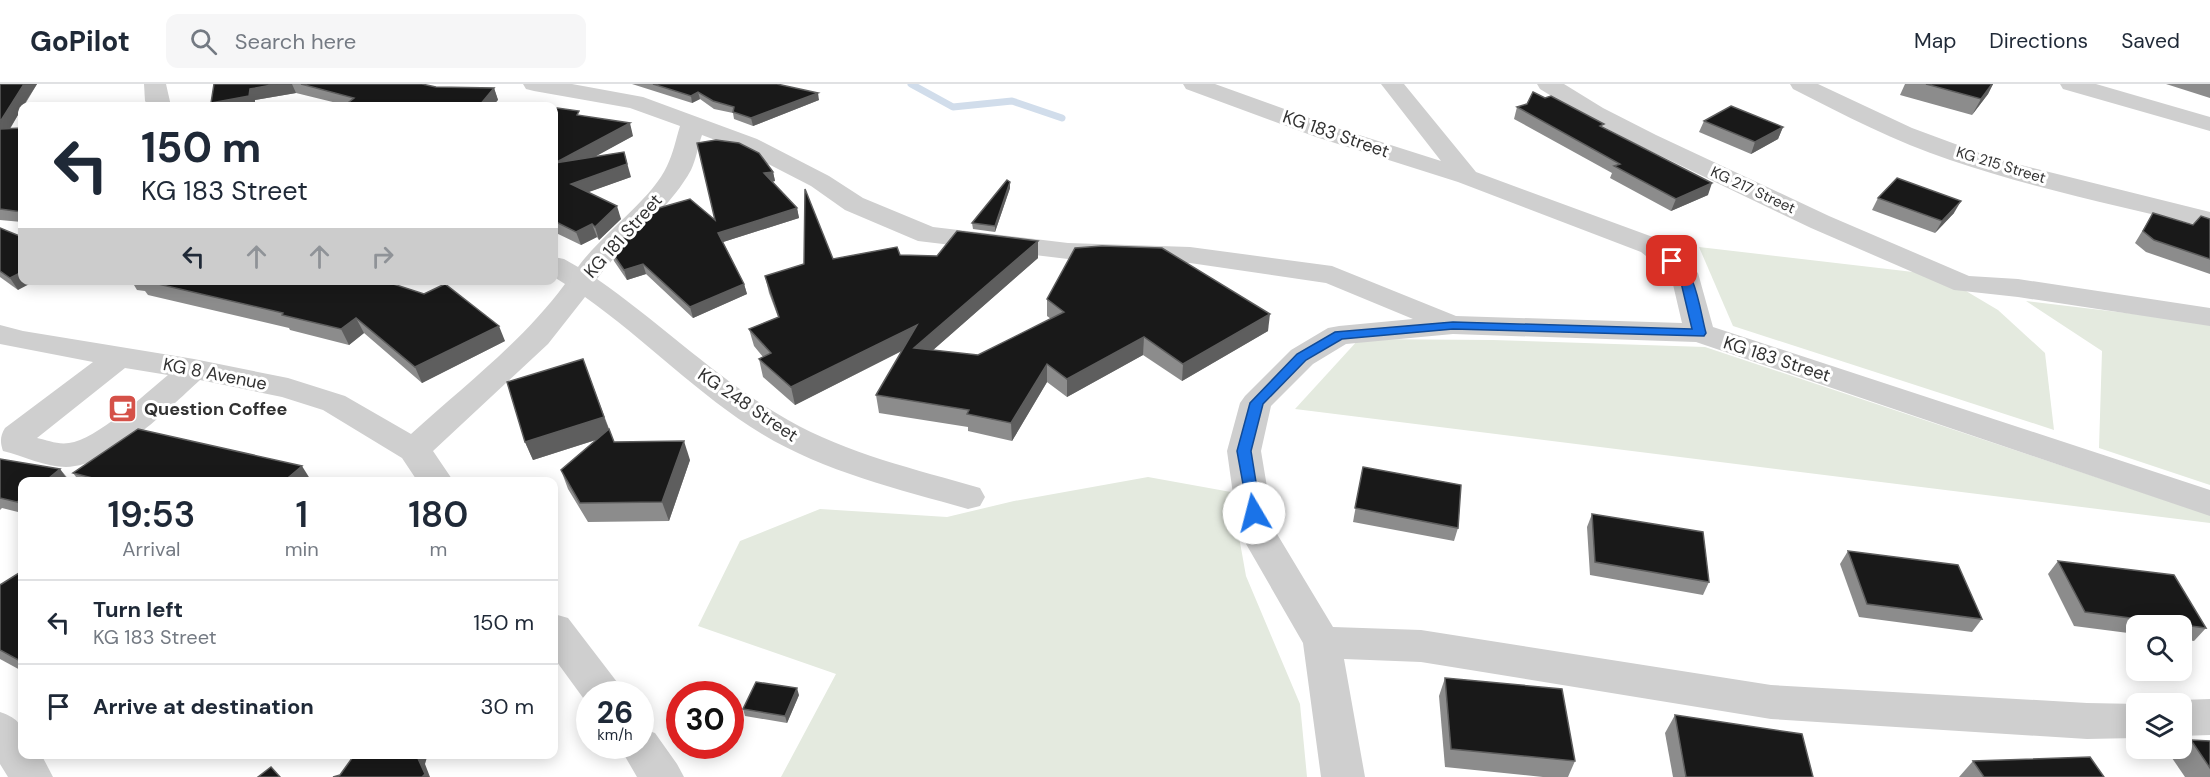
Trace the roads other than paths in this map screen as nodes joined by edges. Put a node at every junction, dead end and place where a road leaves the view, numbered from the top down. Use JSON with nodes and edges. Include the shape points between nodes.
{"nodes":[{"id":1,"x":155,"y":84,"type":"edge"},
{"id":2,"x":534,"y":84,"type":"edge"},
{"id":3,"x":1194,"y":84,"type":"edge"},
{"id":4,"x":1392,"y":84,"type":"edge"},
{"id":5,"x":1548,"y":84,"type":"edge"},
{"id":6,"x":1801,"y":84,"type":"edge"},
{"id":7,"x":2071,"y":84,"type":"edge"},
{"id":8,"x":158,"y":102,"type":"edge"},
{"id":9,"x":693,"y":123,"type":"junction"},
{"id":10,"x":2210,"y":124,"type":"edge"},
{"id":11,"x":1467,"y":177,"type":"junction"},
{"id":12,"x":2210,"y":220,"type":"edge"},
{"id":13,"x":558,"y":267,"type":"edge"},
{"id":14,"x":583,"y":280,"type":"junction"},
{"id":15,"x":2210,"y":317,"type":"edge"},
{"id":16,"x":1453,"y":325,"type":"junction"},
{"id":17,"x":1700,"y":333,"type":"junction"},
{"id":18,"x":0,"y":334,"type":"edge"},
{"id":19,"x":119,"y":357,"type":"junction"},
{"id":20,"x":194,"y":369,"type":"junction"},
{"id":21,"x":414,"y":450,"type":"junction"},
{"id":22,"x":433,"y":477,"type":"edge"},
{"id":23,"x":968,"y":497,"type":"dead end"},
{"id":24,"x":2210,"y":503,"type":"edge"},
{"id":25,"x":558,"y":634,"type":"edge"},
{"id":26,"x":1322,"y":642,"type":"junction"},
{"id":27,"x":593,"y":681,"type":"edge"},
{"id":28,"x":2210,"y":717,"type":"edge"},
{"id":29,"x":2192,"y":718,"type":"edge"},
{"id":30,"x":2126,"y":720,"type":"edge"},
{"id":31,"x":0,"y":730,"type":"edge"},
{"id":32,"x":18,"y":755,"type":"edge"},
{"id":33,"x":20,"y":759,"type":"edge"},
{"id":34,"x":649,"y":759,"type":"edge"},
{"id":35,"x":31,"y":777,"type":"edge"},
{"id":36,"x":662,"y":777,"type":"edge"},
{"id":37,"x":1343,"y":777,"type":"edge"}],
"edges":[{"from":1,"to":8,"type":"street"},
{"from":2,"to":9,"type":"street","via":[[635,102]]},
{"from":3,"to":11,"type":"street","name":"KG 183 Street","via":[[1325,132]]},
{"from":4,"to":11,"type":"street"},
{"from":5,"to":15,"type":"street","name":"KG 217 Street","via":[[1647,140],[1820,222],[1964,284],[2018,288]]},
{"from":6,"to":12,"type":"street","name":"KG 215 Street","via":[[1899,133],[2010,171]]},
{"from":7,"to":10,"type":"street"},
{"from":9,"to":14,"type":"street","name":"KG 181 Street","via":[[678,169]]},
{"from":9,"to":16,"type":"street","via":[[748,144],[820,181],[854,204],[928,235],[1068,251],[1190,255],[1332,275]]},
{"from":11,"to":17,"type":"street","name":"KG 183 Street","via":[[1651,246],[1684,273]]},
{"from":13,"to":14,"type":"street","name":"KG 248 Street"},
{"from":14,"to":21,"type":"street","name":"KG 181 Street","via":[[537,338]]},
{"from":14,"to":23,"type":"street","name":"KG 248 Street","via":[[704,377],[773,426],[814,448]]},
{"from":16,"to":17,"type":"street"},
{"from":16,"to":26,"type":"street","via":[[1339,335],[1302,357],[1256,403],[1244,451],[1256,530]]},
{"from":17,"to":24,"type":"street","name":"KG 183 Street"},
{"from":18,"to":19,"type":"street","name":"KG 8 Avenue"},
{"from":19,"to":20,"type":"street","name":"KG 8 Avenue"},
{"from":19,"to":20,"type":"street","via":[[17,436],[15,443],[68,456],[95,446]]},
{"from":20,"to":21,"type":"street","name":"KG 8 Avenue","via":[[288,388],[333,403]]},
{"from":21,"to":22,"type":"street","name":"KG 8 Avenue"},
{"from":25,"to":27,"type":"street"},
{"from":26,"to":30,"type":"street","via":[[1421,646],[1771,702]]},
{"from":26,"to":37,"type":"street"},
{"from":28,"to":29,"type":"street"},
{"from":31,"to":32,"type":"street"},
{"from":33,"to":35,"type":"street"},
{"from":34,"to":36,"type":"street"}]}
